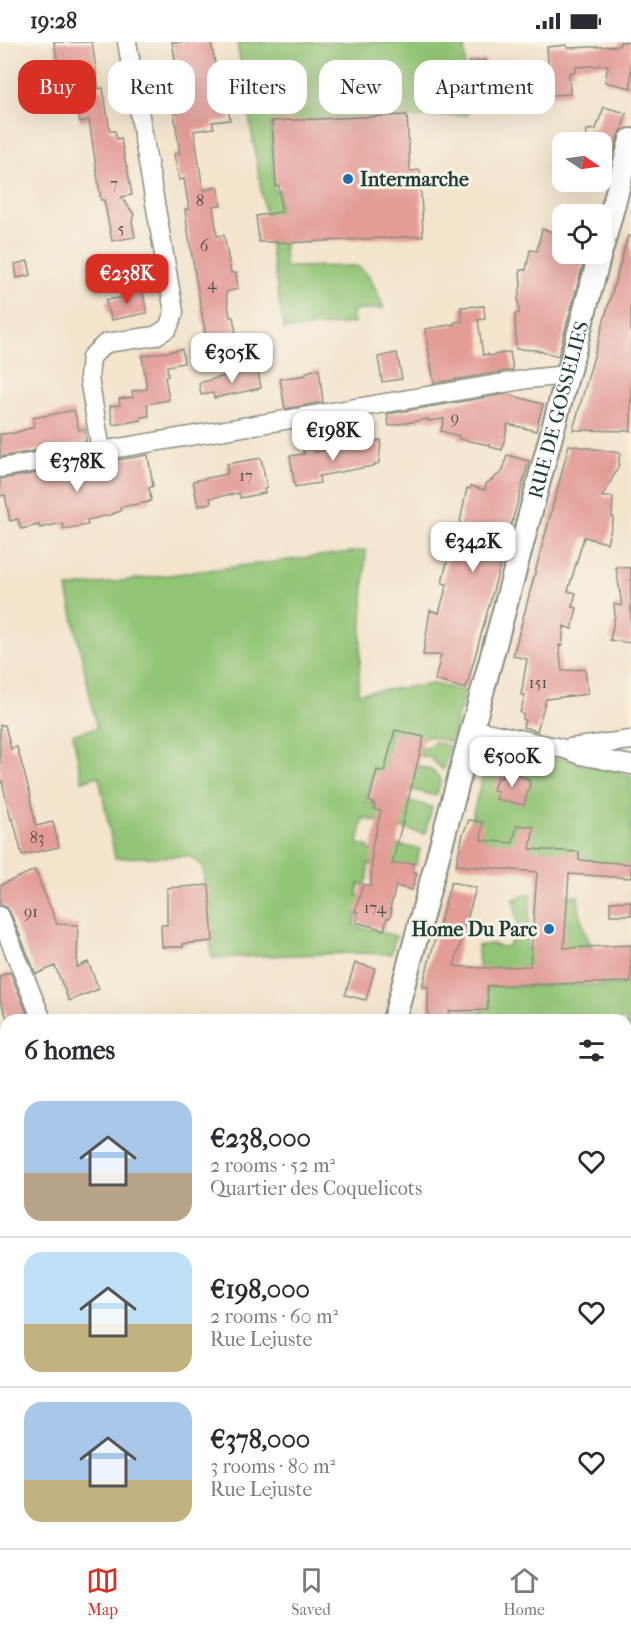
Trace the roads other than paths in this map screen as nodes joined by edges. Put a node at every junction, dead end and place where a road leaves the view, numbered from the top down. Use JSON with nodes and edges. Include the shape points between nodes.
{"nodes":[{"id":1,"x":127,"y":42,"type":"edge"},
{"id":2,"x":631,"y":140,"type":"edge"},
{"id":3,"x":623,"y":195,"type":"edge"},
{"id":4,"x":612,"y":223,"type":"edge"},
{"id":5,"x":597,"y":264,"type":"edge"},
{"id":6,"x":567,"y":375,"type":"junction"},
{"id":7,"x":101,"y":451,"type":"junction"},
{"id":8,"x":0,"y":468,"type":"edge"},
{"id":9,"x":472,"y":729,"type":"junction"},
{"id":10,"x":631,"y":740,"type":"edge"},
{"id":11,"x":565,"y":749,"type":"junction"},
{"id":12,"x":631,"y":765,"type":"edge"},
{"id":13,"x":0,"y":916,"type":"edge"},
{"id":14,"x":40,"y":1014,"type":"edge"},
{"id":15,"x":396,"y":1014,"type":"edge"}],
"edges":[{"from":1,"to":7,"type":"street","via":[[174,312],[168,328],[155,336],[106,343],[91,357],[89,378]]},
{"from":2,"to":3,"type":"main road"},
{"from":3,"to":4,"type":"main road"},
{"from":5,"to":6,"type":"main road","name":"RUE DE GOSSELIES"},
{"from":6,"to":7,"type":"street"},
{"from":6,"to":9,"type":"main road","name":"RUE DE GOSSELIES"},
{"from":7,"to":8,"type":"street"},
{"from":9,"to":11,"type":"street"},
{"from":9,"to":15,"type":"main road","name":"RUE DE GOSSELIES"},
{"from":10,"to":11,"type":"street"},
{"from":11,"to":12,"type":"street"},
{"from":13,"to":14,"type":"street"}]}
